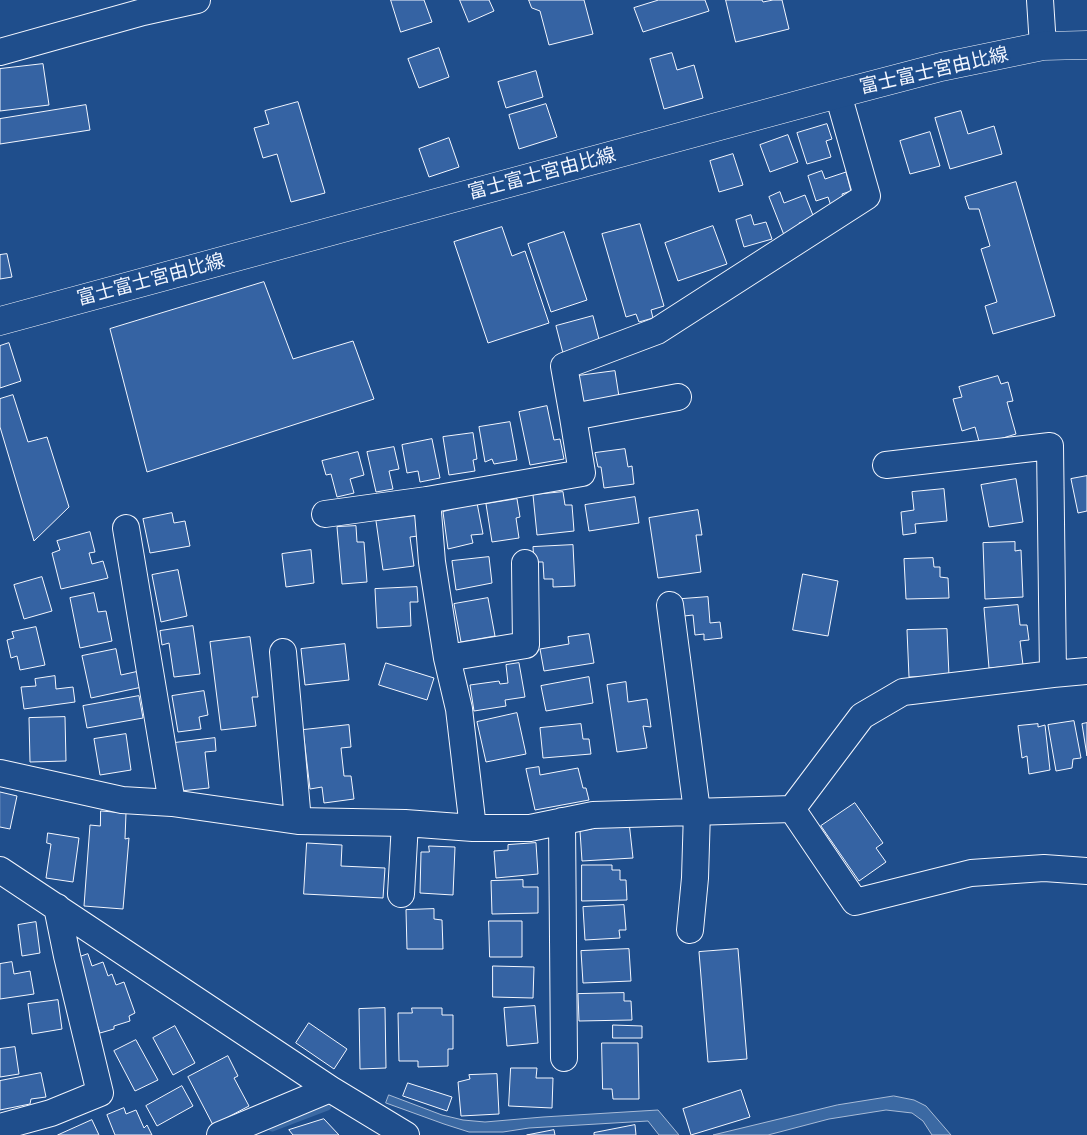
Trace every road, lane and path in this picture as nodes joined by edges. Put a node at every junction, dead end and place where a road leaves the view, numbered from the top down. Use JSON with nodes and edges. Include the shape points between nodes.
{"nodes":[{"id":1,"x":197,"y":0,"type":"edge"},
{"id":2,"x":1040,"y":0,"type":"edge"},
{"id":3,"x":142,"y":6,"type":"edge"},
{"id":4,"x":1087,"y":45,"type":"edge"},
{"id":5,"x":1043,"y":46,"type":"junction"},
{"id":6,"x":0,"y":52,"type":"edge"},
{"id":7,"x":838,"y":94,"type":"junction"},
{"id":8,"x":0,"y":320,"type":"edge"},
{"id":9,"x":678,"y":397,"type":"dead end"},
{"id":10,"x":573,"y":417,"type":"junction"},
{"id":11,"x":886,"y":466,"type":"dead end"},
{"id":12,"x":427,"y":500,"type":"junction"},
{"id":13,"x":324,"y":514,"type":"dead end"},
{"id":14,"x":126,"y":528,"type":"dead end"},
{"id":15,"x":525,"y":563,"type":"dead end"},
{"id":16,"x":670,"y":605,"type":"dead end"},
{"id":17,"x":283,"y":652,"type":"dead end"},
{"id":18,"x":447,"y":658,"type":"junction"},
{"id":19,"x":1087,"y":671,"type":"edge"},
{"id":20,"x":1053,"y":674,"type":"junction"},
{"id":21,"x":0,"y":774,"type":"edge"},
{"id":22,"x":172,"y":803,"type":"junction"},
{"id":23,"x":792,"y":809,"type":"junction"},
{"id":24,"x":696,"y":812,"type":"junction"},
{"id":25,"x":298,"y":821,"type":"junction"},
{"id":26,"x":562,"y":821,"type":"junction"},
{"id":27,"x":405,"y":823,"type":"junction"},
{"id":28,"x":473,"y":828,"type":"junction"},
{"id":29,"x":0,"y":870,"type":"edge"},
{"id":30,"x":1087,"y":870,"type":"edge"},
{"id":31,"x":401,"y":894,"type":"dead end"},
{"id":32,"x":57,"y":907,"type":"junction"},
{"id":33,"x":690,"y":930,"type":"dead end"},
{"id":34,"x":564,"y":1058,"type":"dead end"},
{"id":35,"x":330,"y":1089,"type":"junction"},
{"id":36,"x":0,"y":1127,"type":"edge"},
{"id":37,"x":220,"y":1135,"type":"edge"},
{"id":38,"x":406,"y":1135,"type":"edge"}],
"edges":[{"from":1,"to":3,"type":"street"},
{"from":2,"to":5,"type":"street"},
{"from":3,"to":6,"type":"street"},
{"from":4,"to":5,"type":"main road","name":"富士富士宮由比線"},
{"from":5,"to":7,"type":"main road","name":"富士富士宮由比線","via":[[941,67]]},
{"from":7,"to":8,"type":"main road","name":"富士富士宮由比線"},
{"from":7,"to":10,"type":"street","via":[[867,196],[657,331],[564,366]]},
{"from":9,"to":10,"type":"street"},
{"from":10,"to":12,"type":"street","via":[[582,473]]},
{"from":11,"to":20,"type":"street","via":[[1050,446]]},
{"from":12,"to":13,"type":"street"},
{"from":12,"to":18,"type":"street","via":[[432,562]]},
{"from":14,"to":22,"type":"street"},
{"from":15,"to":18,"type":"street","via":[[526,645]]},
{"from":16,"to":24,"type":"street"},
{"from":17,"to":25,"type":"street"},
{"from":18,"to":28,"type":"street","via":[[459,709]]},
{"from":19,"to":20,"type":"street"},
{"from":20,"to":23,"type":"street","via":[[903,692],[862,716]]},
{"from":21,"to":22,"type":"street","via":[[122,800]]},
{"from":22,"to":25,"type":"street"},
{"from":23,"to":24,"type":"street"},
{"from":23,"to":30,"type":"street","via":[[855,902],[971,873],[1044,868]]},
{"from":24,"to":26,"type":"street","via":[[593,815]]},
{"from":24,"to":33,"type":"street"},
{"from":25,"to":27,"type":"street"},
{"from":26,"to":28,"type":"street","via":[[530,828]]},
{"from":26,"to":34,"type":"street"},
{"from":27,"to":28,"type":"street"},
{"from":27,"to":31,"type":"street"},
{"from":29,"to":32,"type":"street"},
{"from":32,"to":35,"type":"street"},
{"from":32,"to":36,"type":"street","via":[[100,1093],[50,1113]]},
{"from":35,"to":37,"type":"street"},
{"from":35,"to":38,"type":"street"}]}
